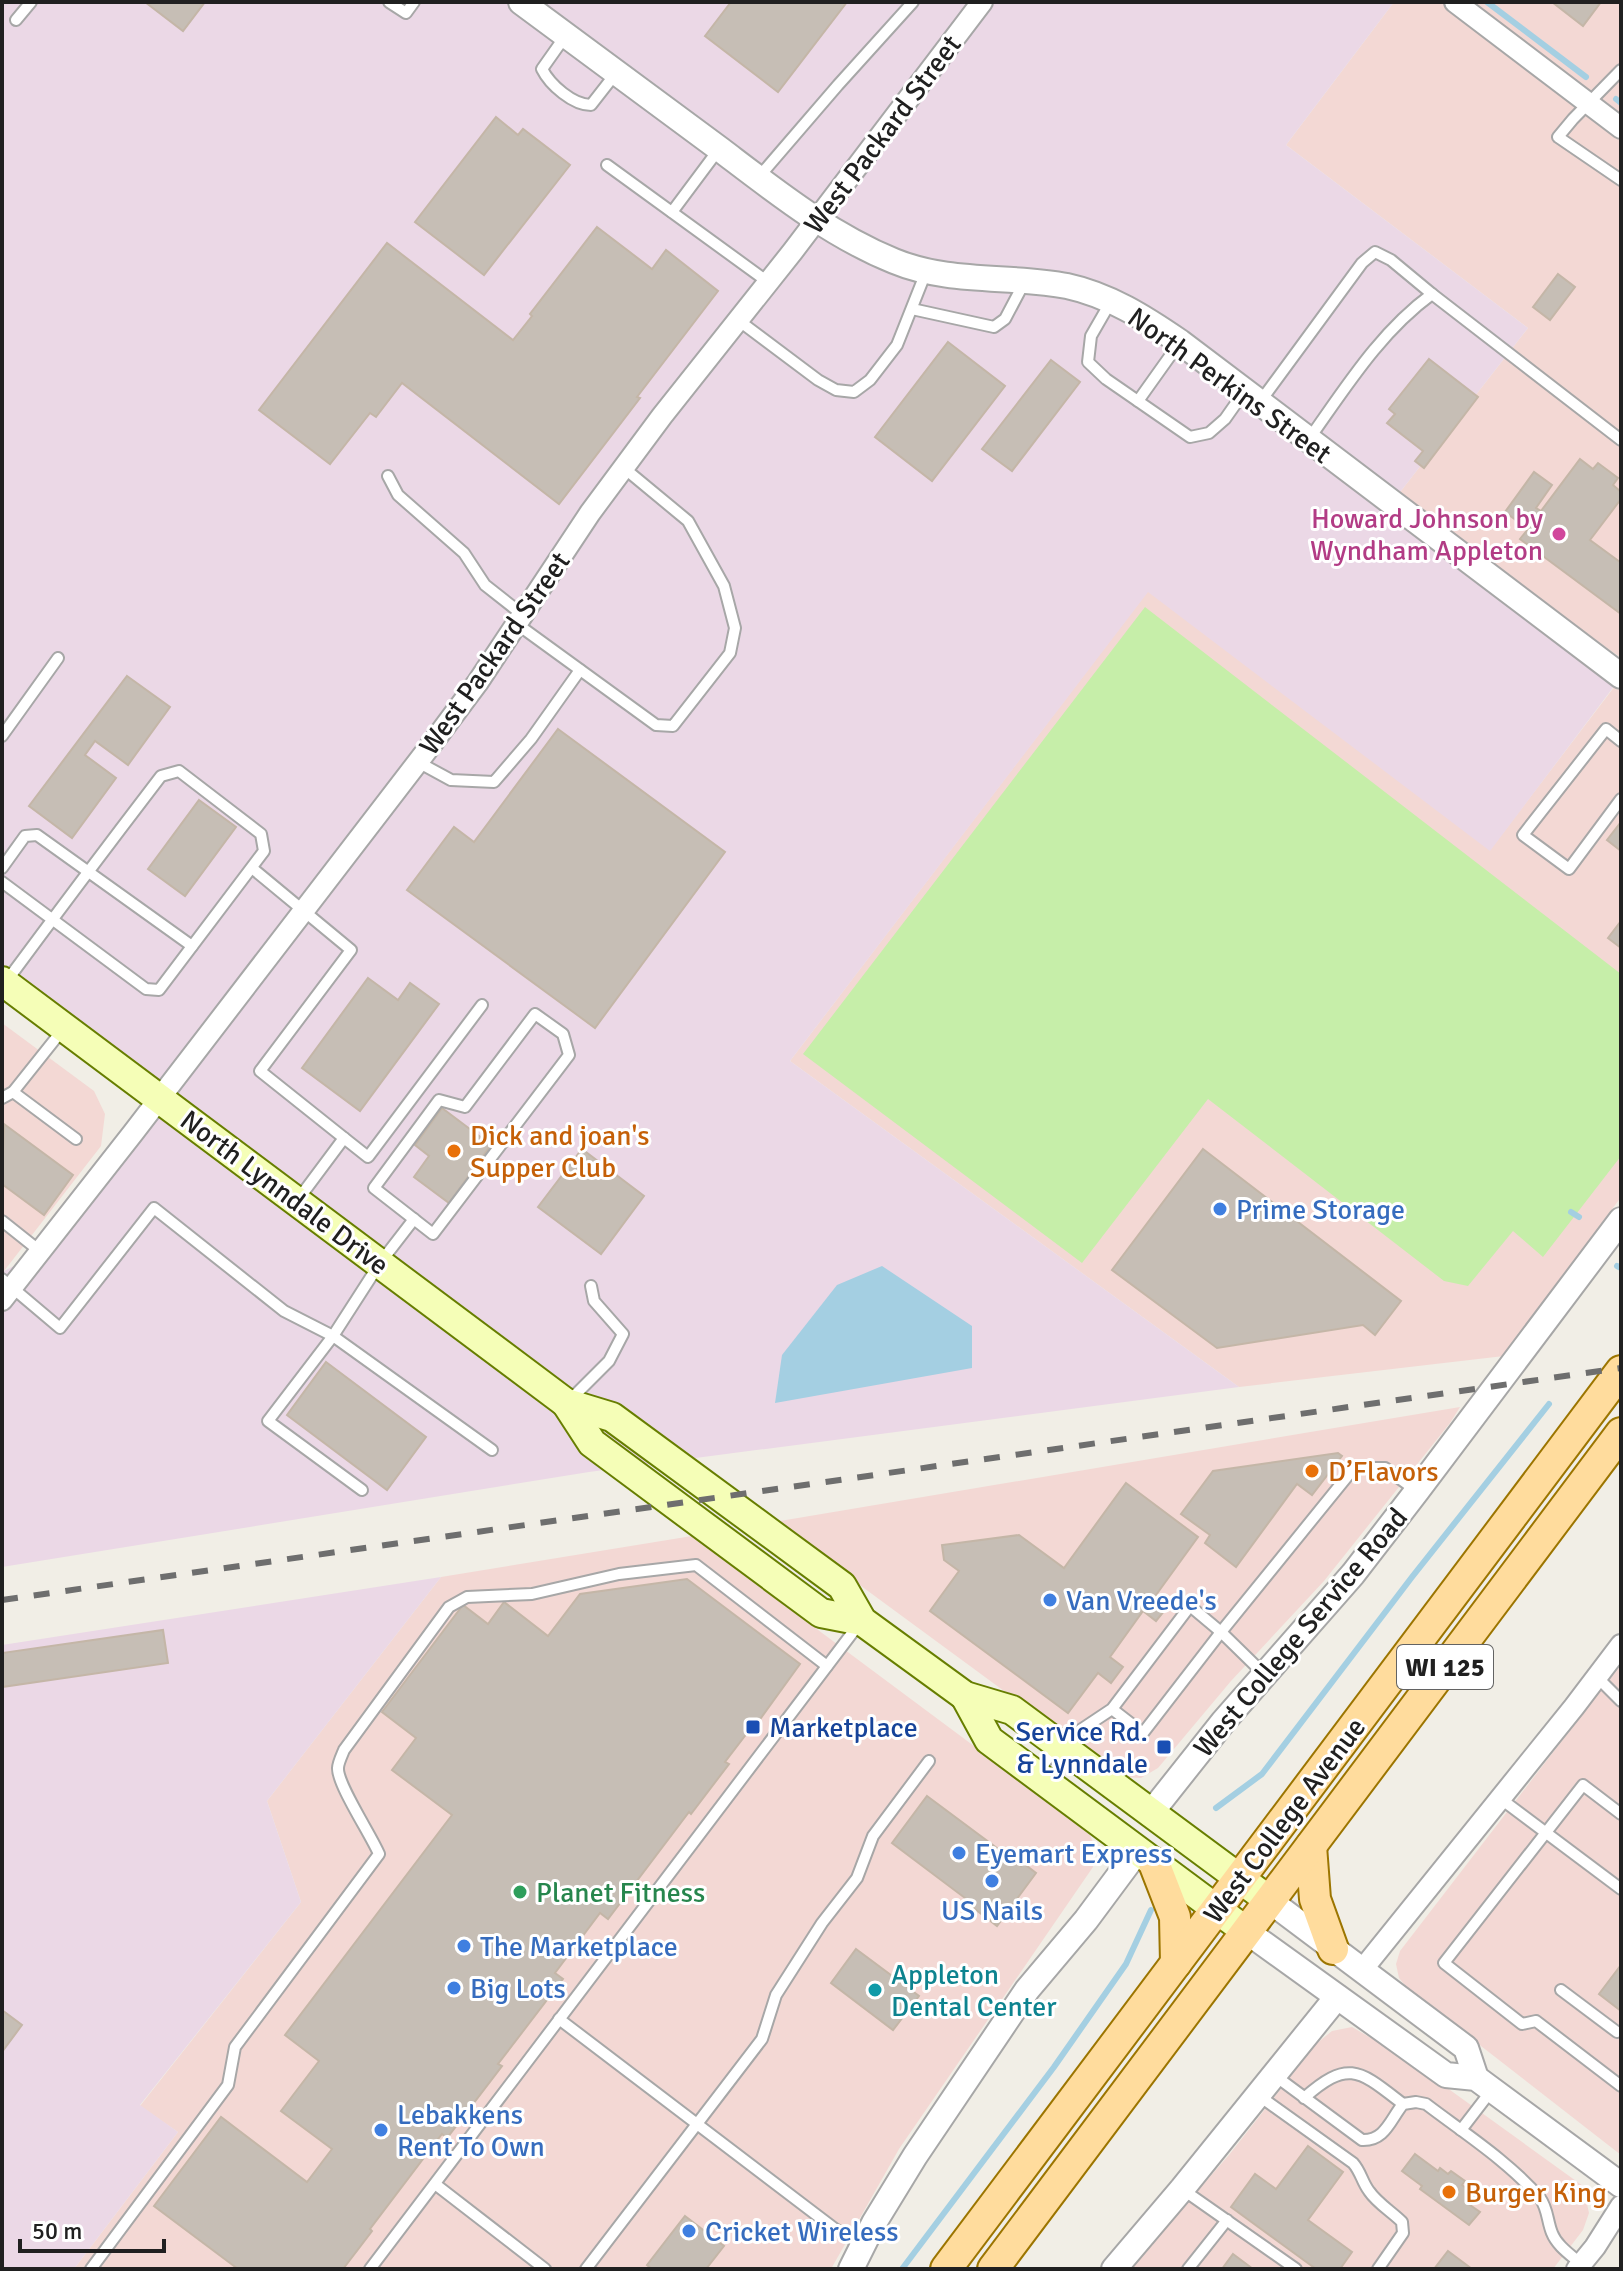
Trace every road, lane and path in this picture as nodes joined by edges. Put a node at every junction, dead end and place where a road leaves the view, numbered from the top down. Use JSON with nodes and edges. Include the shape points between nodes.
{"nodes":[{"id":1,"x":31,"y":2,"type":"edge"},
{"id":2,"x":389,"y":2,"type":"edge"},
{"id":3,"x":414,"y":2,"type":"edge"},
{"id":4,"x":521,"y":2,"type":"edge"},
{"id":5,"x":913,"y":2,"type":"edge"},
{"id":6,"x":982,"y":2,"type":"edge"},
{"id":7,"x":1455,"y":2,"type":"edge"},
{"id":8,"x":16,"y":20,"type":"dead end"},
{"id":9,"x":566,"y":35,"type":"junction"},
{"id":10,"x":1621,"y":70,"type":"edge"},
{"id":11,"x":616,"y":73,"type":"junction"},
{"id":12,"x":1589,"y":103,"type":"junction"},
{"id":13,"x":1621,"y":128,"type":"edge"},
{"id":14,"x":719,"y":149,"type":"junction"},
{"id":15,"x":607,"y":165,"type":"dead end"},
{"id":16,"x":758,"y":178,"type":"junction"},
{"id":17,"x":1621,"y":180,"type":"edge"},
{"id":18,"x":672,"y":212,"type":"junction"},
{"id":19,"x":816,"y":219,"type":"junction"},
{"id":20,"x":926,"y":272,"type":"junction"},
{"id":21,"x":1025,"y":281,"type":"junction"},
{"id":22,"x":768,"y":282,"type":"junction"},
{"id":23,"x":1432,"y":294,"type":"junction"},
{"id":24,"x":1111,"y":301,"type":"junction"},
{"id":25,"x":912,"y":309,"type":"junction"},
{"id":26,"x":738,"y":320,"type":"junction"},
{"id":27,"x":1180,"y":342,"type":"junction"},
{"id":28,"x":1252,"y":397,"type":"junction"},
{"id":29,"x":1138,"y":401,"type":"junction"},
{"id":30,"x":1308,"y":440,"type":"junction"},
{"id":31,"x":1621,"y":440,"type":"edge"},
{"id":32,"x":624,"y":468,"type":"junction"},
{"id":33,"x":388,"y":476,"type":"dead end"},
{"id":34,"x":520,"y":620,"type":"junction"},
{"id":35,"x":58,"y":658,"type":"dead end"},
{"id":36,"x":580,"y":670,"type":"junction"},
{"id":37,"x":1621,"y":676,"type":"edge"},
{"id":38,"x":2,"y":736,"type":"edge"},
{"id":39,"x":1621,"y":741,"type":"edge"},
{"id":40,"x":417,"y":762,"type":"junction"},
{"id":41,"x":1621,"y":799,"type":"edge"},
{"id":42,"x":2,"y":868,"type":"edge"},
{"id":43,"x":252,"y":868,"type":"junction"},
{"id":44,"x":88,"y":872,"type":"junction"},
{"id":45,"x":2,"y":882,"type":"edge"},
{"id":46,"x":304,"y":910,"type":"junction"},
{"id":47,"x":52,"y":921,"type":"junction"},
{"id":48,"x":192,"y":946,"type":"junction"},
{"id":49,"x":3,"y":982,"type":"edge"},
{"id":50,"x":482,"y":1005,"type":"dead end"},
{"id":51,"x":64,"y":1027,"type":"junction"},
{"id":52,"x":7,"y":1095,"type":"edge"},
{"id":53,"x":160,"y":1098,"type":"junction"},
{"id":54,"x":344,"y":1138,"type":"junction"},
{"id":55,"x":76,"y":1139,"type":"dead end"},
{"id":56,"x":297,"y":1201,"type":"junction"},
{"id":57,"x":414,"y":1219,"type":"junction"},
{"id":58,"x":1621,"y":1220,"type":"edge"},
{"id":59,"x":2,"y":1221,"type":"edge"},
{"id":60,"x":41,"y":1252,"type":"junction"},
{"id":61,"x":380,"y":1263,"type":"junction"},
{"id":62,"x":591,"y":1286,"type":"dead end"},
{"id":63,"x":5,"y":1289,"type":"edge"},
{"id":64,"x":333,"y":1336,"type":"junction"},
{"id":65,"x":1621,"y":1371,"type":"edge"},
{"id":66,"x":566,"y":1403,"type":"junction"},
{"id":67,"x":1621,"y":1433,"type":"edge"},
{"id":68,"x":492,"y":1450,"type":"dead end"},
{"id":69,"x":362,"y":1490,"type":"dead end"},
{"id":70,"x":1417,"y":1491,"type":"junction"},
{"id":71,"x":862,"y":1621,"type":"junction"},
{"id":72,"x":1221,"y":1632,"type":"junction"},
{"id":73,"x":1621,"y":1645,"type":"edge"},
{"id":74,"x":827,"y":1666,"type":"junction"},
{"id":75,"x":1264,"y":1674,"type":"junction"},
{"id":76,"x":1597,"y":1677,"type":"junction"},
{"id":77,"x":965,"y":1696,"type":"junction"},
{"id":78,"x":1621,"y":1701,"type":"edge"},
{"id":79,"x":1112,"y":1709,"type":"junction"},
{"id":80,"x":1058,"y":1745,"type":"junction"},
{"id":81,"x":929,"y":1761,"type":"dead end"},
{"id":82,"x":1035,"y":1775,"type":"junction"},
{"id":83,"x":1501,"y":1799,"type":"junction"},
{"id":84,"x":1150,"y":1814,"type":"junction"},
{"id":85,"x":1621,"y":1814,"type":"edge"},
{"id":86,"x":1547,"y":1832,"type":"junction"},
{"id":87,"x":1311,"y":1846,"type":"junction"},
{"id":88,"x":1146,"y":1857,"type":"junction"},
{"id":89,"x":1240,"y":1880,"type":"junction"},
{"id":90,"x":1621,"y":1889,"type":"edge"},
{"id":91,"x":1270,"y":1901,"type":"junction"},
{"id":92,"x":1218,"y":1910,"type":"junction"},
{"id":93,"x":1246,"y":1931,"type":"junction"},
{"id":94,"x":1333,"y":1949,"type":"junction"},
{"id":95,"x":1176,"y":1963,"type":"junction"},
{"id":96,"x":1362,"y":1970,"type":"junction"},
{"id":97,"x":1561,"y":1990,"type":"dead end"},
{"id":98,"x":1337,"y":1997,"type":"junction"},
{"id":99,"x":559,"y":2019,"type":"junction"},
{"id":100,"x":1617,"y":2032,"type":"dead end"},
{"id":101,"x":1274,"y":2075,"type":"junction"},
{"id":102,"x":1484,"y":2084,"type":"junction"},
{"id":103,"x":1621,"y":2086,"type":"edge"},
{"id":104,"x":1258,"y":2095,"type":"junction"},
{"id":105,"x":1304,"y":2098,"type":"junction"},
{"id":106,"x":1403,"y":2104,"type":"junction"},
{"id":107,"x":697,"y":2125,"type":"junction"},
{"id":108,"x":1461,"y":2130,"type":"junction"},
{"id":109,"x":435,"y":2184,"type":"junction"},
{"id":110,"x":1621,"y":2185,"type":"edge"},
{"id":111,"x":1182,"y":2189,"type":"junction"},
{"id":112,"x":1621,"y":2206,"type":"edge"},
{"id":113,"x":1227,"y":2220,"type":"junction"},
{"id":114,"x":863,"y":2245,"type":"junction"},
{"id":115,"x":1579,"y":2266,"type":"edge"},
{"id":116,"x":91,"y":2269,"type":"edge"},
{"id":117,"x":370,"y":2269,"type":"edge"},
{"id":118,"x":545,"y":2269,"type":"edge"},
{"id":119,"x":586,"y":2269,"type":"edge"},
{"id":120,"x":851,"y":2269,"type":"edge"},
{"id":121,"x":946,"y":2269,"type":"edge"},
{"id":122,"x":993,"y":2269,"type":"edge"},
{"id":123,"x":1114,"y":2269,"type":"edge"},
{"id":124,"x":1188,"y":2269,"type":"edge"},
{"id":125,"x":1296,"y":2269,"type":"edge"},
{"id":126,"x":1378,"y":2269,"type":"edge"}],
"edges":[{"from":1,"to":8,"type":"lane"},
{"from":2,"to":3,"type":"lane","via":[[406,13]]},
{"from":4,"to":9,"type":"street","name":"North Perkins Street"},
{"from":5,"to":16,"type":"lane"},
{"from":6,"to":19,"type":"street","name":"West Packard Street"},
{"from":7,"to":12,"type":"street"},
{"from":9,"to":11,"type":"street","name":"North Perkins Street"},
{"from":9,"to":11,"type":"lane","via":[[542,69],[548,81],[582,105],[591,105]]},
{"from":10,"to":12,"type":"lane"},
{"from":11,"to":14,"type":"street","name":"North Perkins Street"},
{"from":12,"to":13,"type":"street"},
{"from":12,"to":17,"type":"lane","via":[[1558,137]]},
{"from":14,"to":16,"type":"street","name":"North Perkins Street"},
{"from":14,"to":18,"type":"lane"},
{"from":15,"to":18,"type":"lane"},
{"from":16,"to":19,"type":"street","name":"North Perkins Street"},
{"from":18,"to":22,"type":"lane"},
{"from":19,"to":20,"type":"street","name":"North Perkins Street","via":[[876,254]]},
{"from":19,"to":22,"type":"street","name":"West Packard Street"},
{"from":20,"to":21,"type":"street","name":"North Perkins Street"},
{"from":20,"to":25,"type":"lane"},
{"from":21,"to":24,"type":"street","name":"North Perkins Street","via":[[1066,286]]},
{"from":21,"to":25,"type":"lane","via":[[1005,319],[994,327]]},
{"from":22,"to":26,"type":"street","name":"West Packard Street"},
{"from":23,"to":28,"type":"lane","via":[[1375,252]]},
{"from":23,"to":30,"type":"lane","via":[[1368,356]]},
{"from":23,"to":31,"type":"lane"},
{"from":24,"to":27,"type":"street","name":"North Perkins Street"},
{"from":24,"to":29,"type":"lane","via":[[1091,336],[1088,362]]},
{"from":25,"to":26,"type":"lane","via":[[897,345],[854,392],[818,380]]},
{"from":26,"to":32,"type":"street","name":"West Packard Street"},
{"from":27,"to":28,"type":"street","name":"North Perkins Street"},
{"from":27,"to":29,"type":"lane"},
{"from":28,"to":29,"type":"lane","via":[[1209,433],[1190,437]]},
{"from":28,"to":30,"type":"street","name":"North Perkins Street"},
{"from":30,"to":37,"type":"street","name":"North Perkins Street"},
{"from":32,"to":34,"type":"street","name":"West Packard Street"},
{"from":32,"to":36,"type":"lane","via":[[688,521],[724,586],[735,628],[730,653],[673,726],[656,725]]},
{"from":33,"to":34,"type":"lane","via":[[398,495],[464,553],[485,585]]},
{"from":34,"to":36,"type":"lane"},
{"from":34,"to":40,"type":"street","name":"West Packard Street"},
{"from":35,"to":38,"type":"lane"},
{"from":36,"to":40,"type":"lane","via":[[494,782],[451,780]]},
{"from":39,"to":41,"type":"lane","via":[[1606,729],[1523,835],[1569,869]]},
{"from":40,"to":46,"type":"street","name":"West Packard Street"},
{"from":42,"to":44,"type":"lane","via":[[25,836],[37,835]]},
{"from":43,"to":44,"type":"lane","via":[[264,851],[261,834],[179,771],[161,776]]},
{"from":43,"to":46,"type":"lane"},
{"from":43,"to":48,"type":"lane"},
{"from":44,"to":47,"type":"lane"},
{"from":44,"to":48,"type":"lane"},
{"from":45,"to":47,"type":"lane"},
{"from":46,"to":53,"type":"street","name":"West Packard Street"},
{"from":46,"to":54,"type":"lane","via":[[351,950],[260,1071]]},
{"from":47,"to":48,"type":"lane","via":[[146,989],[159,990]]},
{"from":47,"to":49,"type":"lane"},
{"from":49,"to":51,"type":"main road","name":"North Lynndale Drive"},
{"from":50,"to":54,"type":"lane","via":[[368,1157]]},
{"from":51,"to":52,"type":"lane"},
{"from":51,"to":53,"type":"main road","name":"North Lynndale Drive"},
{"from":52,"to":55,"type":"lane"},
{"from":53,"to":56,"type":"main road","name":"North Lynndale Drive"},
{"from":53,"to":60,"type":"street","name":"West Packard Street"},
{"from":54,"to":56,"type":"lane"},
{"from":56,"to":61,"type":"main road","name":"North Lynndale Drive"},
{"from":57,"to":57,"type":"lane","via":[[433,1234],[569,1055],[563,1034],[535,1014],[465,1107],[439,1100],[374,1188]]},
{"from":57,"to":61,"type":"lane"},
{"from":58,"to":70,"type":"street","name":"West College Service Road"},
{"from":59,"to":60,"type":"lane"},
{"from":60,"to":63,"type":"street","name":"West Packard Street"},
{"from":61,"to":64,"type":"lane"},
{"from":61,"to":66,"type":"main road","name":"North Lynndale Drive"},
{"from":62,"to":66,"type":"lane","via":[[594,1301],[623,1334],[609,1361]]},
{"from":63,"to":64,"type":"lane","via":[[60,1328],[154,1208],[284,1311]]},
{"from":64,"to":68,"type":"lane"},
{"from":64,"to":69,"type":"lane","via":[[268,1421]]},
{"from":65,"to":89,"type":"main road","name":"West College Avenue","number":"WI 125"},
{"from":66,"to":71,"type":"main road","name":"North Lynndale Drive","via":[[612,1417],[735,1506],[842,1586]]},
{"from":67,"to":87,"type":"main road","name":"West College Avenue","number":"WI 125"},
{"from":70,"to":72,"type":"lane","via":[[1385,1468],[1354,1468]]},
{"from":70,"to":75,"type":"street","name":"West College Service Road","via":[[1353,1574]]},
{"from":71,"to":74,"type":"lane"},
{"from":71,"to":77,"type":"main road","name":"North Lynndale Drive"},
{"from":72,"to":75,"type":"lane"},
{"from":72,"to":79,"type":"lane","via":[[1143,1733]]},
{"from":72,"to":79,"type":"lane","via":[[1190,1606]]},
{"from":73,"to":76,"type":"street"},
{"from":74,"to":99,"type":"lane"},
{"from":74,"to":116,"type":"lane","via":[[696,1565],[619,1574],[532,1594],[467,1597],[449,1607],[344,1750],[337,1769],[379,1854],[235,2047],[228,2085]]},
{"from":75,"to":84,"type":"street","name":"West College Service Road"},
{"from":76,"to":78,"type":"lane"},
{"from":76,"to":83,"type":"street"},
{"from":77,"to":80,"type":"main road","name":"North Lynndale Drive","via":[[1012,1710]]},
{"from":77,"to":82,"type":"main road","name":"North Lynndale Drive","via":[[989,1740]]},
{"from":79,"to":80,"type":"lane"},
{"from":80,"to":82,"type":"lane"},
{"from":80,"to":84,"type":"main road","name":"North Lynndale Drive"},
{"from":81,"to":107,"type":"lane","via":[[873,1836],[857,1878],[776,1995],[762,2039]]},
{"from":82,"to":88,"type":"main road","name":"North Lynndale Drive"},
{"from":83,"to":86,"type":"lane"},
{"from":83,"to":96,"type":"street"},
{"from":84,"to":89,"type":"main road","name":"North Lynndale Drive"},
{"from":85,"to":86,"type":"lane","via":[[1583,1785]]},
{"from":86,"to":90,"type":"lane"},
{"from":86,"to":103,"type":"lane","via":[[1444,1963],[1522,2024],[1536,2021]]},
{"from":87,"to":91,"type":"main road","name":"West College Avenue","number":"WI 125"},
{"from":87,"to":94,"type":"main road","via":[[1315,1899]]},
{"from":88,"to":92,"type":"main road","name":"North Lynndale Drive"},
{"from":88,"to":95,"type":"main road","via":[[1175,1917]]},
{"from":88,"to":114,"type":"street","via":[[1027,1990],[915,2156]]},
{"from":89,"to":91,"type":"main road","name":"North Lynndale Drive"},
{"from":89,"to":92,"type":"main road","name":"West College Avenue","number":"WI 125"},
{"from":91,"to":93,"type":"main road","name":"West College Avenue","number":"WI 125"},
{"from":91,"to":94,"type":"street"},
{"from":92,"to":93,"type":"main road","name":"North Lynndale Drive"},
{"from":92,"to":95,"type":"main road","name":"West College Avenue","number":"WI 125"},
{"from":93,"to":98,"type":"street"},
{"from":93,"to":122,"type":"main road","name":"West College Avenue","number":"WI 125"},
{"from":94,"to":96,"type":"street"},
{"from":95,"to":121,"type":"main road","name":"West College Avenue","number":"WI 125"},
{"from":96,"to":102,"type":"street","via":[[1466,2048]]},
{"from":97,"to":100,"type":"lane"},
{"from":98,"to":101,"type":"street"},
{"from":98,"to":102,"type":"street","via":[[1446,2075]]},
{"from":99,"to":107,"type":"lane"},
{"from":99,"to":109,"type":"lane"},
{"from":101,"to":104,"type":"street"},
{"from":101,"to":105,"type":"lane"},
{"from":102,"to":108,"type":"lane"},
{"from":102,"to":110,"type":"street"},
{"from":104,"to":111,"type":"street"},
{"from":104,"to":126,"type":"lane","via":[[1353,2163],[1371,2195],[1402,2222],[1403,2233]]},
{"from":105,"to":106,"type":"lane","via":[[1341,2073],[1370,2078]]},
{"from":105,"to":106,"type":"lane","via":[[1362,2140],[1374,2141]]},
{"from":106,"to":108,"type":"lane","via":[[1426,2104]]},
{"from":107,"to":114,"type":"lane"},
{"from":107,"to":119,"type":"lane"},
{"from":108,"to":115,"type":"lane","via":[[1541,2200],[1552,2233]]},
{"from":109,"to":117,"type":"lane"},
{"from":109,"to":118,"type":"lane"},
{"from":111,"to":113,"type":"lane"},
{"from":111,"to":123,"type":"street"},
{"from":112,"to":115,"type":"street"},
{"from":113,"to":124,"type":"lane"},
{"from":113,"to":125,"type":"lane"},
{"from":114,"to":120,"type":"street"}]}
